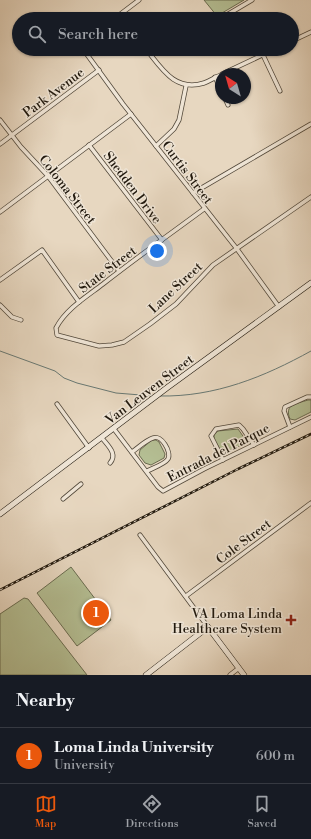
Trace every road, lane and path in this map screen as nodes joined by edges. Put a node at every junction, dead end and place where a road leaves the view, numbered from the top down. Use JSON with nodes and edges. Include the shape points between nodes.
{"nodes":[{"id":1,"x":139,"y":0,"type":"edge"},
{"id":2,"x":252,"y":0,"type":"edge"},
{"id":3,"x":123,"y":12,"type":"edge"},
{"id":4,"x":232,"y":12,"type":"edge"},
{"id":5,"x":311,"y":32,"type":"edge"},
{"id":6,"x":299,"y":38,"type":"edge"},
{"id":7,"x":88,"y":56,"type":"edge"},
{"id":8,"x":152,"y":56,"type":"edge"},
{"id":9,"x":259,"y":56,"type":"edge"},
{"id":10,"x":264,"y":56,"type":"edge"},
{"id":11,"x":234,"y":68,"type":"edge"},
{"id":12,"x":99,"y":70,"type":"junction"},
{"id":13,"x":215,"y":77,"type":"edge"},
{"id":14,"x":186,"y":86,"type":"junction"},
{"id":15,"x":280,"y":91,"type":"dead end"},
{"id":16,"x":131,"y":114,"type":"junction"},
{"id":17,"x":0,"y":120,"type":"edge"},
{"id":18,"x":311,"y":124,"type":"edge"},
{"id":19,"x":12,"y":135,"type":"junction"},
{"id":20,"x":0,"y":144,"type":"edge"},
{"id":21,"x":89,"y":145,"type":"junction"},
{"id":22,"x":156,"y":146,"type":"junction"},
{"id":23,"x":48,"y":176,"type":"junction"},
{"id":24,"x":193,"y":194,"type":"junction"},
{"id":25,"x":311,"y":197,"type":"edge"},
{"id":26,"x":204,"y":210,"type":"junction"},
{"id":27,"x":0,"y":212,"type":"edge"},
{"id":28,"x":162,"y":240,"type":"junction"},
{"id":29,"x":237,"y":249,"type":"junction"},
{"id":30,"x":119,"y":272,"type":"junction"},
{"id":31,"x":0,"y":280,"type":"edge"},
{"id":32,"x":311,"y":283,"type":"edge"},
{"id":33,"x":79,"y":302,"type":"junction"},
{"id":34,"x":0,"y":305,"type":"edge"},
{"id":35,"x":279,"y":307,"type":"junction"},
{"id":36,"x":22,"y":320,"type":"dead end"},
{"id":37,"x":311,"y":397,"type":"edge"},
{"id":38,"x":57,"y":404,"type":"dead end"},
{"id":39,"x":311,"y":417,"type":"edge"},
{"id":40,"x":290,"y":427,"type":"junction"},
{"id":41,"x":114,"y":429,"type":"junction"},
{"id":42,"x":102,"y":438,"type":"junction"},
{"id":43,"x":254,"y":444,"type":"junction"},
{"id":44,"x":89,"y":448,"type":"junction"},
{"id":45,"x":132,"y":452,"type":"junction"},
{"id":46,"x":222,"y":460,"type":"junction"},
{"id":47,"x":110,"y":463,"type":"dead end"},
{"id":48,"x":147,"y":471,"type":"junction"},
{"id":49,"x":81,"y":484,"type":"dead end"},
{"id":50,"x":63,"y":499,"type":"dead end"},
{"id":51,"x":311,"y":502,"type":"edge"},
{"id":52,"x":0,"y":514,"type":"edge"},
{"id":53,"x":140,"y":535,"type":"dead end"},
{"id":54,"x":186,"y":596,"type":"junction"},
{"id":55,"x":208,"y":627,"type":"junction"},
{"id":56,"x":239,"y":668,"type":"junction"},
{"id":57,"x":146,"y":675,"type":"edge"},
{"id":58,"x":230,"y":675,"type":"edge"},
{"id":59,"x":244,"y":675,"type":"edge"}],
"edges":[{"from":1,"to":3,"type":"street"},
{"from":2,"to":4,"type":"street"},
{"from":5,"to":6,"type":"street"},
{"from":7,"to":12,"type":"street","name":"Curtis Street"},
{"from":8,"to":14,"type":"street","via":[[168,76]]},
{"from":9,"to":11,"type":"street"},
{"from":10,"to":15,"type":"street"},
{"from":12,"to":16,"type":"street","name":"Curtis Street"},
{"from":12,"to":19,"type":"street","name":"Park Avenue"},
{"from":13,"to":14,"type":"street","via":[[205,83]]},
{"from":14,"to":22,"type":"street","via":[[174,129]]},
{"from":16,"to":21,"type":"street"},
{"from":16,"to":22,"type":"street","name":"Curtis Street"},
{"from":17,"to":19,"type":"street","name":"Coloma Street"},
{"from":18,"to":24,"type":"street"},
{"from":19,"to":20,"type":"street","name":"Park Avenue"},
{"from":19,"to":23,"type":"street","name":"Coloma Street"},
{"from":21,"to":23,"type":"street"},
{"from":21,"to":28,"type":"street","name":"Shedden Drive"},
{"from":22,"to":24,"type":"street","name":"Curtis Street"},
{"from":23,"to":27,"type":"street"},
{"from":23,"to":30,"type":"street","name":"Coloma Street"},
{"from":24,"to":26,"type":"street","name":"Curtis Street"},
{"from":25,"to":29,"type":"street","name":"Lane Street"},
{"from":26,"to":28,"type":"street","name":"State Street"},
{"from":26,"to":29,"type":"street","name":"Curtis Street"},
{"from":28,"to":30,"type":"street","name":"State Street"},
{"from":29,"to":33,"type":"street","name":"Lane Street","via":[[213,265],[176,304],[124,342],[99,346],[57,335],[56,328],[63,316]]},
{"from":29,"to":35,"type":"street","name":"Curtis Street"},
{"from":30,"to":33,"type":"street","name":"State Street"},
{"from":31,"to":33,"type":"street","via":[[42,250]]},
{"from":32,"to":35,"type":"street","name":"Van Leuven Street"},
{"from":34,"to":36,"type":"street","via":[[12,317]]},
{"from":35,"to":41,"type":"street","name":"Van Leuven Street"},
{"from":37,"to":40,"type":"street","via":[[285,407]]},
{"from":38,"to":44,"type":"street"},
{"from":39,"to":40,"type":"street","name":"Entrada del Parque"},
{"from":40,"to":43,"type":"street","name":"Entrada del Parque"},
{"from":41,"to":42,"type":"street","name":"Van Leuven Street"},
{"from":41,"to":45,"type":"street","name":"Entrada del Parque"},
{"from":42,"to":44,"type":"street","name":"Van Leuven Street"},
{"from":42,"to":47,"type":"street","via":[[114,455]]},
{"from":43,"to":46,"type":"street","name":"Entrada del Parque"},
{"from":43,"to":46,"type":"street","via":[[239,425],[216,429],[211,436]]},
{"from":44,"to":52,"type":"street","name":"Van Leuven Street"},
{"from":45,"to":48,"type":"street","name":"Entrada del Parque"},
{"from":45,"to":48,"type":"street","via":[[152,438],[160,438],[170,452],[169,458]]},
{"from":46,"to":48,"type":"street","name":"Entrada del Parque","via":[[163,491]]},
{"from":49,"to":50,"type":"street"},
{"from":51,"to":54,"type":"street","name":"Cole Street"},
{"from":53,"to":54,"type":"street"},
{"from":54,"to":55,"type":"street"},
{"from":55,"to":56,"type":"street"},
{"from":55,"to":57,"type":"street"},
{"from":56,"to":58,"type":"street"},
{"from":56,"to":59,"type":"street"}]}
